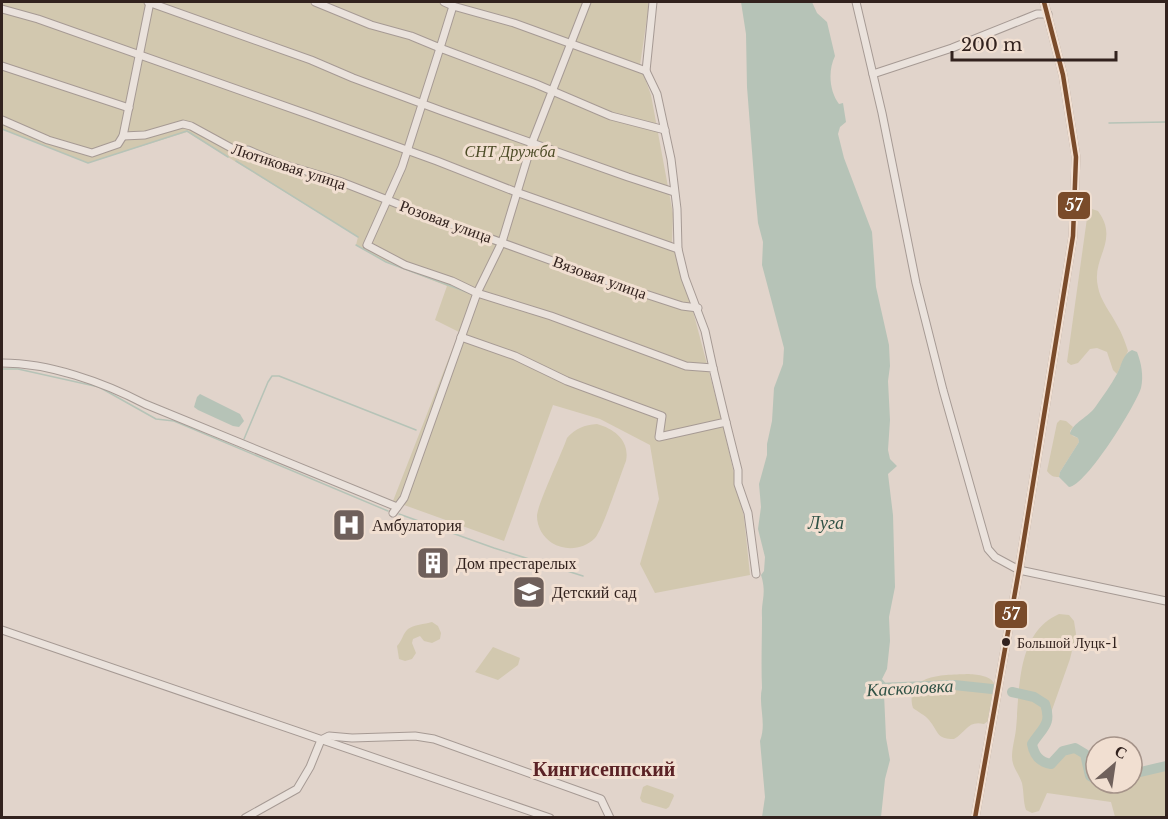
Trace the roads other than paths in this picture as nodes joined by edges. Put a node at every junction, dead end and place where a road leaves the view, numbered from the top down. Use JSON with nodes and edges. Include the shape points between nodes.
{"nodes":[{"id":1,"x":150,"y":2,"type":"edge"},
{"id":2,"x":315,"y":2,"type":"edge"},
{"id":3,"x":444,"y":2,"type":"edge"},
{"id":4,"x":587,"y":2,"type":"edge"},
{"id":5,"x":653,"y":2,"type":"edge"},
{"id":6,"x":856,"y":2,"type":"edge"},
{"id":7,"x":1044,"y":2,"type":"edge"},
{"id":8,"x":453,"y":6,"type":"junction"},
{"id":9,"x":2,"y":9,"type":"edge"},
{"id":10,"x":1048,"y":14,"type":"junction"},
{"id":11,"x":570,"y":43,"type":"junction"},
{"id":12,"x":440,"y":48,"type":"junction"},
{"id":13,"x":139,"y":55,"type":"junction"},
{"id":14,"x":2,"y":66,"type":"edge"},
{"id":15,"x":646,"y":71,"type":"junction"},
{"id":16,"x":873,"y":74,"type":"junction"},
{"id":17,"x":551,"y":92,"type":"junction"},
{"id":18,"x":424,"y":103,"type":"junction"},
{"id":19,"x":129,"y":108,"type":"junction"},
{"id":20,"x":2,"y":120,"type":"edge"},
{"id":21,"x":665,"y":130,"type":"junction"},
{"id":22,"x":123,"y":136,"type":"junction"},
{"id":23,"x":532,"y":143,"type":"junction"},
{"id":24,"x":408,"y":150,"type":"junction"},
{"id":25,"x":516,"y":192,"type":"junction"},
{"id":26,"x":674,"y":192,"type":"junction"},
{"id":27,"x":388,"y":200,"type":"junction"},
{"id":28,"x":503,"y":243,"type":"junction"},
{"id":29,"x":678,"y":249,"type":"junction"},
{"id":30,"x":477,"y":293,"type":"junction"},
{"id":31,"x":698,"y":308,"type":"junction"},
{"id":32,"x":461,"y":337,"type":"junction"},
{"id":33,"x":2,"y":363,"type":"edge"},
{"id":34,"x":713,"y":368,"type":"junction"},
{"id":35,"x":726,"y":422,"type":"junction"},
{"id":36,"x":1019,"y":570,"type":"junction"},
{"id":37,"x":756,"y":574,"type":"dead end"},
{"id":38,"x":1167,"y":601,"type":"edge"},
{"id":39,"x":2,"y":630,"type":"edge"},
{"id":40,"x":321,"y":740,"type":"junction"},
{"id":41,"x":245,"y":818,"type":"edge"},
{"id":42,"x":550,"y":818,"type":"edge"},
{"id":43,"x":610,"y":818,"type":"edge"},
{"id":44,"x":975,"y":818,"type":"edge"}],
"edges":[{"from":1,"to":13,"type":"street"},
{"from":1,"to":18,"type":"street"},
{"from":2,"to":12,"type":"street"},
{"from":3,"to":8,"type":"street"},
{"from":4,"to":11,"type":"street"},
{"from":5,"to":15,"type":"street"},
{"from":6,"to":16,"type":"street"},
{"from":7,"to":10,"type":"street"},
{"from":8,"to":11,"type":"street"},
{"from":8,"to":12,"type":"street"},
{"from":9,"to":13,"type":"street"},
{"from":10,"to":16,"type":"street","via":[[1037,14],[962,45]]},
{"from":10,"to":36,"type":"street","via":[[1076,157],[1076,196],[1068,269]]},
{"from":11,"to":15,"type":"street"},
{"from":11,"to":17,"type":"street"},
{"from":12,"to":17,"type":"street"},
{"from":12,"to":18,"type":"street"},
{"from":13,"to":19,"type":"street"},
{"from":13,"to":24,"type":"street"},
{"from":14,"to":19,"type":"street"},
{"from":15,"to":21,"type":"street","via":[[657,94]]},
{"from":16,"to":36,"type":"street","via":[[919,293],[977,513],[988,549]]},
{"from":17,"to":21,"type":"street","via":[[611,116]]},
{"from":17,"to":23,"type":"street"},
{"from":18,"to":23,"type":"street"},
{"from":18,"to":24,"type":"street"},
{"from":19,"to":22,"type":"street"},
{"from":20,"to":22,"type":"street","via":[[92,153],[118,144]]},
{"from":21,"to":26,"type":"street"},
{"from":22,"to":27,"type":"street","name":"Лютиковая улица","via":[[145,135],[183,124],[235,150],[248,150]]},
{"from":23,"to":25,"type":"street"},
{"from":23,"to":26,"type":"street"},
{"from":24,"to":25,"type":"street"},
{"from":24,"to":27,"type":"street"},
{"from":25,"to":28,"type":"street"},
{"from":25,"to":29,"type":"street"},
{"from":26,"to":29,"type":"street"},
{"from":27,"to":28,"type":"street","name":"Розовая улица"},
{"from":27,"to":30,"type":"street","via":[[367,245],[405,266]]},
{"from":28,"to":30,"type":"street"},
{"from":28,"to":31,"type":"street","name":"Вязовая улица","via":[[658,298]]},
{"from":29,"to":31,"type":"street"},
{"from":30,"to":32,"type":"street"},
{"from":30,"to":34,"type":"street","via":[[686,366]]},
{"from":31,"to":34,"type":"street"},
{"from":32,"to":33,"type":"street","via":[[404,498],[395,510],[117,390],[24,363]]},
{"from":32,"to":35,"type":"street","via":[[662,416],[659,437]]},
{"from":34,"to":35,"type":"street"},
{"from":35,"to":37,"type":"street","via":[[748,513]]},
{"from":36,"to":38,"type":"street"},
{"from":36,"to":44,"type":"street"},
{"from":39,"to":40,"type":"street"},
{"from":40,"to":41,"type":"street","via":[[297,789]]},
{"from":40,"to":42,"type":"street"},
{"from":40,"to":43,"type":"street","via":[[329,736],[415,736],[434,740],[601,799]]}]}
